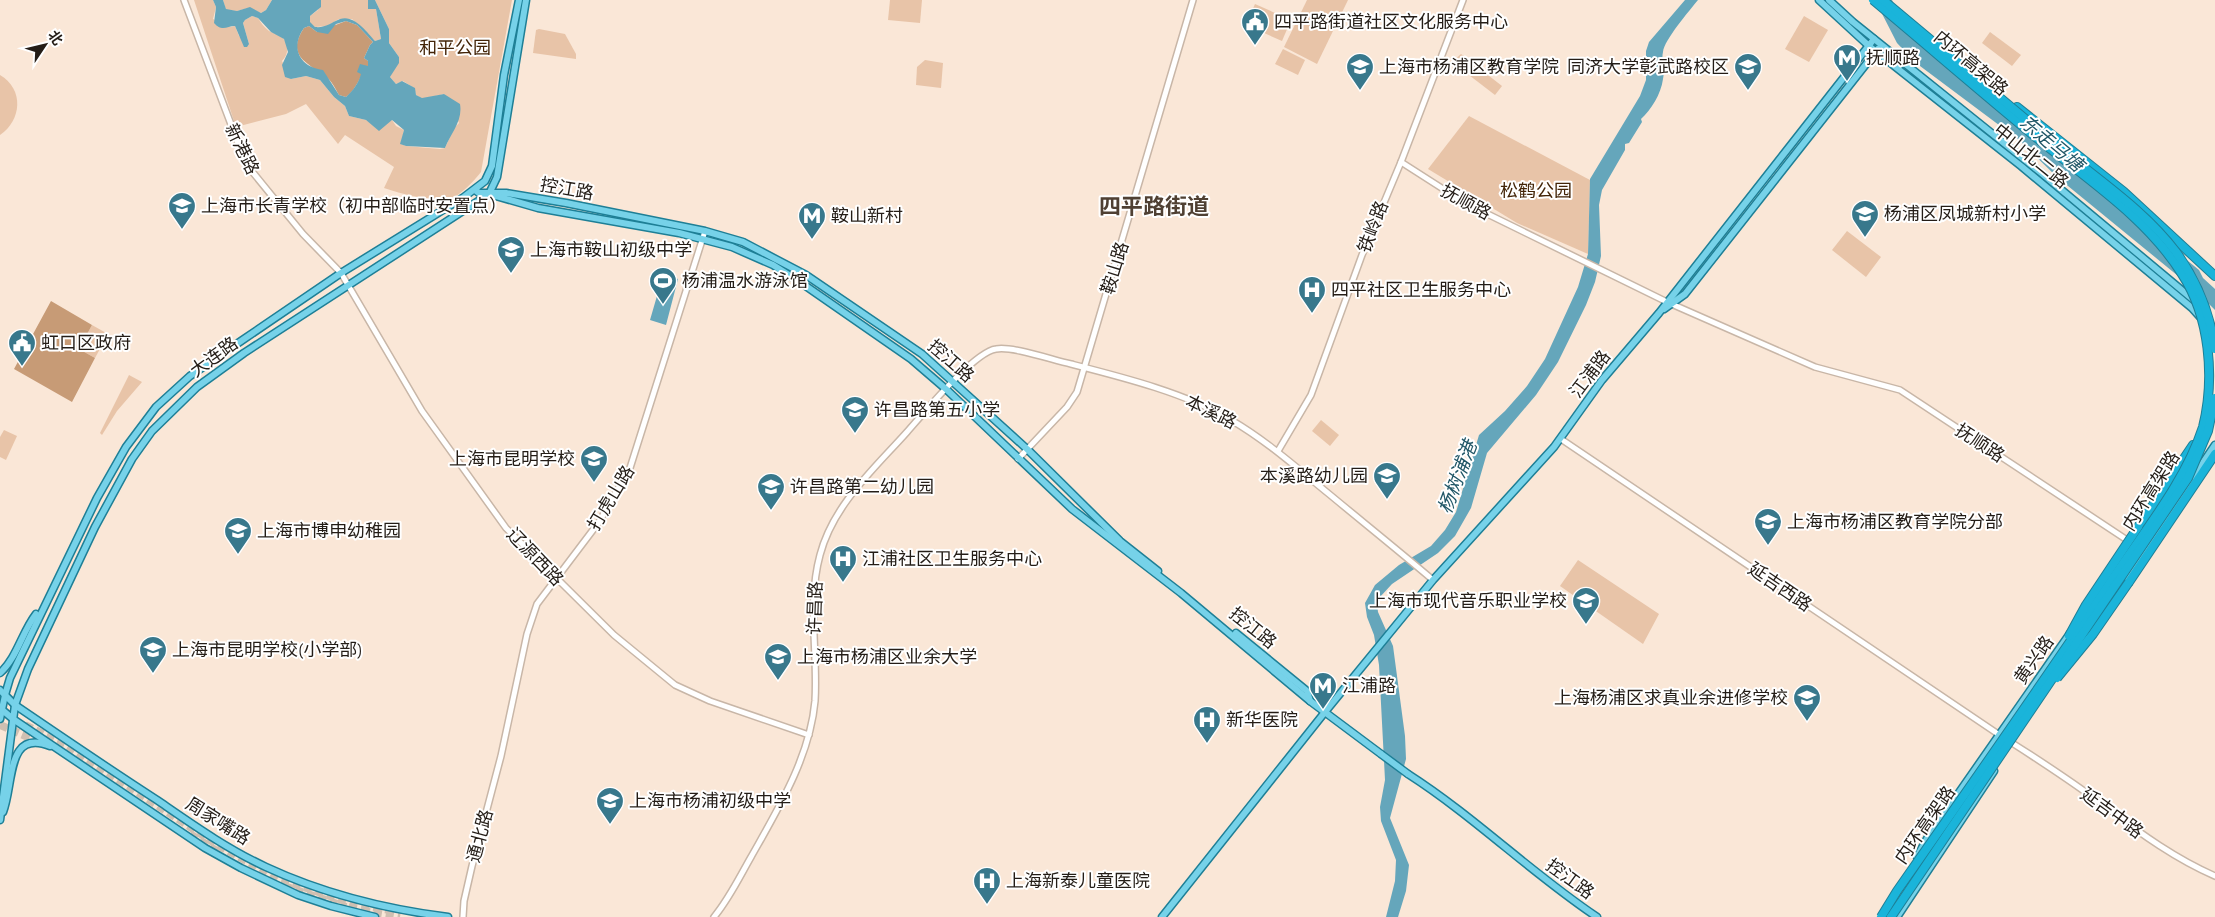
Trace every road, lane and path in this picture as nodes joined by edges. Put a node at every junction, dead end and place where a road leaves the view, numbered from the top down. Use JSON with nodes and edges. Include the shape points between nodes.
{"nodes":[{"id":1,"x":184,"y":0,"type":"edge"},
{"id":2,"x":519,"y":0,"type":"edge"},
{"id":3,"x":526,"y":0,"type":"edge"},
{"id":4,"x":1193,"y":0,"type":"edge"},
{"id":5,"x":1463,"y":0,"type":"edge"},
{"id":6,"x":1819,"y":0,"type":"edge"},
{"id":7,"x":1830,"y":0,"type":"edge"},
{"id":8,"x":1873,"y":0,"type":"edge"},
{"id":9,"x":1883,"y":0,"type":"edge"},
{"id":10,"x":1874,"y":39,"type":"junction"},
{"id":11,"x":1881,"y":45,"type":"junction"},
{"id":12,"x":1869,"y":46,"type":"junction"},
{"id":13,"x":1876,"y":52,"type":"junction"},
{"id":14,"x":1957,"y":62,"type":"junction"},
{"id":15,"x":1401,"y":162,"type":"junction"},
{"id":16,"x":475,"y":190,"type":"junction"},
{"id":17,"x":489,"y":194,"type":"junction"},
{"id":18,"x":705,"y":231,"type":"junction"},
{"id":19,"x":702,"y":240,"type":"junction"},
{"id":20,"x":341,"y":273,"type":"junction"},
{"id":21,"x":2215,"y":276,"type":"edge"},
{"id":22,"x":347,"y":284,"type":"junction"},
{"id":23,"x":1670,"y":302,"type":"junction"},
{"id":24,"x":2215,"y":323,"type":"edge"},
{"id":25,"x":2215,"y":344,"type":"edge"},
{"id":26,"x":2215,"y":349,"type":"edge"},
{"id":27,"x":1085,"y":368,"type":"junction"},
{"id":28,"x":954,"y":382,"type":"junction"},
{"id":29,"x":947,"y":390,"type":"junction"},
{"id":30,"x":2215,"y":398,"type":"edge"},
{"id":31,"x":2215,"y":415,"type":"edge"},
{"id":32,"x":2215,"y":421,"type":"edge"},
{"id":33,"x":1561,"y":439,"type":"junction"},
{"id":34,"x":2215,"y":445,"type":"edge"},
{"id":35,"x":1027,"y":449,"type":"junction"},
{"id":36,"x":1278,"y":451,"type":"junction"},
{"id":37,"x":2215,"y":454,"type":"edge"},
{"id":38,"x":1018,"y":459,"type":"junction"},
{"id":39,"x":2132,"y":543,"type":"junction"},
{"id":40,"x":2144,"y":551,"type":"junction"},
{"id":41,"x":555,"y":578,"type":"junction"},
{"id":42,"x":1433,"y":580,"type":"junction"},
{"id":43,"x":44,"y":606,"type":"junction"},
{"id":44,"x":2056,"y":662,"type":"junction"},
{"id":45,"x":0,"y":673,"type":"edge"},
{"id":46,"x":2,"y":692,"type":"edge"},
{"id":47,"x":1310,"y":701,"type":"junction"},
{"id":48,"x":15,"y":705,"type":"junction"},
{"id":49,"x":1,"y":708,"type":"edge"},
{"id":50,"x":1325,"y":712,"type":"junction"},
{"id":51,"x":2026,"y":717,"type":"junction"},
{"id":52,"x":0,"y":719,"type":"edge"},
{"id":53,"x":13,"y":719,"type":"junction"},
{"id":54,"x":1999,"y":735,"type":"junction"},
{"id":55,"x":809,"y":736,"type":"junction"},
{"id":56,"x":2012,"y":744,"type":"junction"},
{"id":57,"x":502,"y":756,"type":"joint"},
{"id":58,"x":71,"y":757,"type":"junction"},
{"id":59,"x":0,"y":820,"type":"edge"},
{"id":60,"x":1922,"y":871,"type":"junction"},
{"id":61,"x":2215,"y":876,"type":"edge"},
{"id":62,"x":375,"y":917,"type":"edge"},
{"id":63,"x":448,"y":917,"type":"edge"},
{"id":64,"x":463,"y":917,"type":"edge"},
{"id":65,"x":714,"y":917,"type":"edge"},
{"id":66,"x":1162,"y":917,"type":"edge"},
{"id":67,"x":1597,"y":917,"type":"edge"},
{"id":68,"x":1880,"y":917,"type":"edge"},
{"id":69,"x":1891,"y":917,"type":"edge"},
{"id":70,"x":1896,"y":917,"type":"edge"}],
"edges":[{"from":1,"to":20,"type":"street","name":"新港路","via":[[246,164],[303,234]]},
{"from":2,"to":16,"type":"main road","name":"大连路","via":[[504,74],[492,166],[485,181]]},
{"from":3,"to":17,"type":"main road","via":[[497,177]]},
{"from":4,"to":27,"type":"street","name":"鞍山路"},
{"from":5,"to":15,"type":"street","name":"铁岭路"},
{"from":6,"to":12,"type":"main road","name":"中山北二路"},
{"from":7,"to":10,"type":"main road","name":"中山北二路"},
{"from":8,"to":44,"type":"highway","name":"内环高架路","bridge":true,"via":[[2151,234],[2182,274],[2199,309],[2209,347],[2210,368],[2206,414],[2195,448],[2185,470]]},
{"from":9,"to":14,"type":"highway","name":"内环高架路","bridge":true},
{"from":10,"to":11,"type":"main road","name":"中山北二路"},
{"from":10,"to":12,"type":"main road","name":"江浦路"},
{"from":11,"to":13,"type":"main road","name":"江浦路"},
{"from":11,"to":24,"type":"main road","name":"中山北二路","via":[[2092,215],[2205,310]]},
{"from":12,"to":13,"type":"main road","name":"中山北二路"},
{"from":12,"to":23,"type":"main road","name":"江浦路"},
{"from":13,"to":23,"type":"main road","name":"江浦路","via":[[1685,294]]},
{"from":13,"to":25,"type":"main road","name":"中山北二路","via":[[2192,308]]},
{"from":14,"to":21,"type":"highway","bridge":true,"via":[[2124,192]]},
{"from":14,"to":26,"type":"highway","name":"内环高架路","bridge":true,"via":[[2142,216],[2174,250],[2205,305]]},
{"from":15,"to":23,"type":"street","name":"抚顺路","via":[[1465,203]]},
{"from":15,"to":36,"type":"street","name":"铁岭路","via":[[1364,250],[1311,395]]},
{"from":16,"to":17,"type":"main road","name":"控江路"},
{"from":16,"to":20,"type":"main road","name":"大连路"},
{"from":17,"to":18,"type":"main road","name":"控江路","via":[[506,193]]},
{"from":17,"to":19,"type":"main road","name":"控江路","via":[[538,208]]},
{"from":17,"to":22,"type":"main road","name":"大连路"},
{"from":18,"to":19,"type":"street","name":"打虎山路"},
{"from":18,"to":28,"type":"main road","name":"控江路","via":[[743,242],[806,275],[922,354]]},
{"from":19,"to":29,"type":"main road","name":"控江路","via":[[732,247],[800,282],[910,358]]},
{"from":19,"to":41,"type":"street","name":"打虎山路","via":[[630,468],[599,522]]},
{"from":20,"to":22,"type":"street","name":"新港路"},
{"from":20,"to":43,"type":"main road","name":"大连路","via":[[192,375],[156,408],[111,471]]},
{"from":22,"to":41,"type":"street","name":"辽源西路","via":[[445,444],[506,528]]},
{"from":22,"to":48,"type":"main road","name":"大连路","via":[[197,387],[152,431],[132,459],[95,527],[28,669]]},
{"from":23,"to":33,"type":"main road","name":"江浦路","via":[[1602,380]]},
{"from":23,"to":39,"type":"street","name":"抚顺路","via":[[1815,367],[1900,390]]},
{"from":27,"to":28,"type":"street","name":"本溪路","via":[[995,348],[977,358]]},
{"from":27,"to":35,"type":"street","name":"鞍山路","via":[[1077,392],[1067,407]]},
{"from":27,"to":36,"type":"street","name":"本溪路","via":[[1175,395],[1229,419]]},
{"from":28,"to":29,"type":"street","name":"许昌路"},
{"from":28,"to":35,"type":"main road","name":"控江路"},
{"from":29,"to":38,"type":"main road","name":"控江路"},
{"from":29,"to":55,"type":"street","name":"许昌路","via":[[851,495],[831,522],[820,553],[814,585],[815,700]]},
{"from":30,"to":51,"type":"highway","name":"内环高架路","bridge":true,"via":[[2208,431],[2188,478]]},
{"from":31,"to":44,"type":"highway","bridge":true,"via":[[2082,611]]},
{"from":32,"to":39,"type":"main road","name":"黄兴路"},
{"from":33,"to":42,"type":"main road","name":"江浦路"},
{"from":33,"to":54,"type":"street","name":"延吉西路"},
{"from":34,"to":40,"type":"main road","name":"黄兴路"},
{"from":35,"to":38,"type":"street","name":"鞍山路"},
{"from":35,"to":47,"type":"main road","name":"控江路","via":[[1120,540],[1307,691]]},
{"from":36,"to":42,"type":"street","name":"本溪路"},
{"from":37,"to":51,"type":"highway","bridge":true,"via":[[2087,641]]},
{"from":38,"to":47,"type":"main road","name":"控江路","via":[[1072,509],[1181,593]]},
{"from":39,"to":40,"type":"street","name":"抚顺路"},
{"from":39,"to":54,"type":"main road","name":"黄兴路"},
{"from":40,"to":56,"type":"main road","name":"黄兴路"},
{"from":41,"to":55,"type":"street","name":"辽源西路","via":[[625,645],[675,685],[710,702]]},
{"from":41,"to":57,"type":"street","name":"打虎山路","via":[[537,604],[527,634]]},
{"from":42,"to":50,"type":"main road","name":"江浦路"},
{"from":43,"to":45,"type":"main road"},
{"from":43,"to":46,"type":"main road","name":"大连路"},
{"from":44,"to":68,"type":"highway","name":"内环高架路","bridge":true},
{"from":46,"to":48,"type":"main road","name":"周家嘴路"},
{"from":46,"to":49,"type":"main road","name":"大连路"},
{"from":47,"to":50,"type":"main road","name":"控江路"},
{"from":48,"to":53,"type":"main road","name":"大连路"},
{"from":48,"to":63,"type":"main road","name":"周家嘴路","via":[[214,839],[265,867],[356,900]]},
{"from":49,"to":52,"type":"main road","name":"大连路"},
{"from":49,"to":53,"type":"main road","name":"周家嘴路"},
{"from":50,"to":66,"type":"main road","name":"江浦路"},
{"from":50,"to":67,"type":"main road","name":"控江路","bridge":true,"via":[[1441,796],[1550,884]]},
{"from":51,"to":60,"type":"highway","name":"内环高架路","bridge":true},
{"from":53,"to":58,"type":"main road","name":"周家嘴路"},
{"from":53,"to":59,"type":"main road","name":"大连路"},
{"from":54,"to":56,"type":"street","name":"延吉西路"},
{"from":54,"to":68,"type":"main road","name":"黄兴路","via":[[1928,837]]},
{"from":55,"to":65,"type":"street","name":"许昌路","via":[[784,795],[730,896]]},
{"from":56,"to":61,"type":"street","name":"延吉中路","via":[[2138,832]]},
{"from":56,"to":70,"type":"main road","name":"黄兴路"},
{"from":57,"to":64,"type":"street","name":"通北路","via":[[472,866]]},
{"from":58,"to":59,"type":"main road","via":[[37,742],[20,747]]},
{"from":58,"to":62,"type":"main road","name":"周家嘴路","via":[[205,848],[241,868],[298,895]]},
{"from":60,"to":69,"type":"highway","name":"内环高架路","bridge":true},
{"from":60,"to":70,"type":"highway","bridge":true}]}
